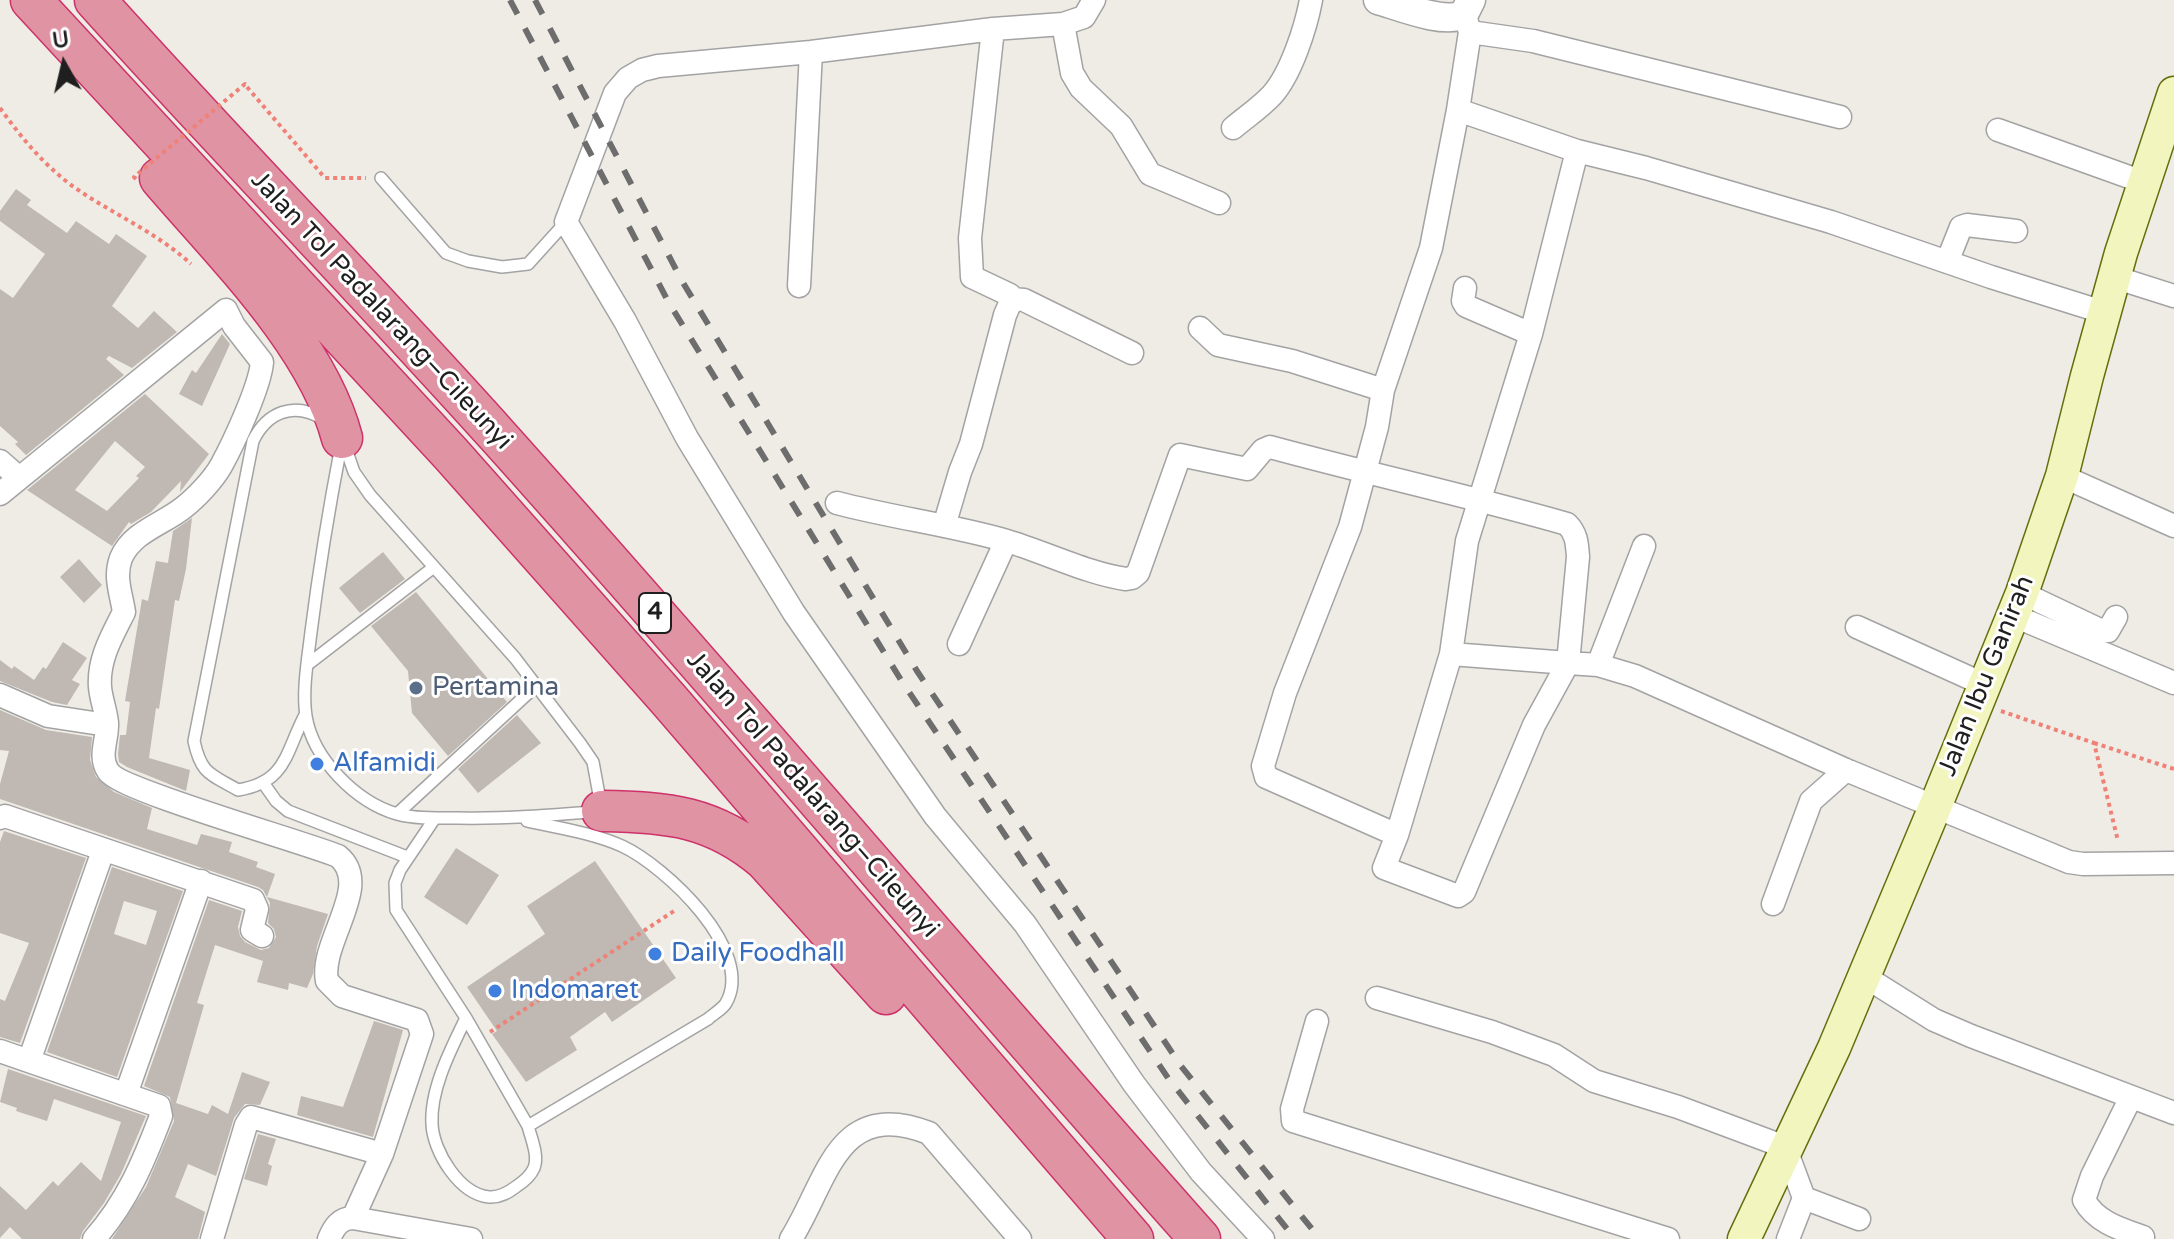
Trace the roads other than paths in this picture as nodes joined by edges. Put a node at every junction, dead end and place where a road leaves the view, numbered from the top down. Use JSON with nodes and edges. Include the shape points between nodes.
{"nodes":[{"id":1,"x":95,"y":0,"type":"edge"},
{"id":2,"x":1094,"y":0,"type":"edge"},
{"id":3,"x":1311,"y":0,"type":"edge"},
{"id":4,"x":1378,"y":0,"type":"edge"},
{"id":5,"x":40,"y":10,"type":"edge"},
{"id":6,"x":1468,"y":15,"type":"edge"},
{"id":7,"x":1063,"y":24,"type":"junction"},
{"id":8,"x":993,"y":29,"type":"junction"},
{"id":9,"x":811,"y":52,"type":"junction"},
{"id":10,"x":2174,"y":93,"type":"edge"},
{"id":11,"x":1458,"y":110,"type":"junction"},
{"id":12,"x":1840,"y":117,"type":"dead end"},
{"id":13,"x":1233,"y":128,"type":"dead end"},
{"id":14,"x":1998,"y":130,"type":"dead end"},
{"id":15,"x":1577,"y":151,"type":"junction"},
{"id":16,"x":381,"y":178,"type":"road end"},
{"id":17,"x":2143,"y":182,"type":"junction"},
{"id":18,"x":1219,"y":203,"type":"dead end"},
{"id":19,"x":566,"y":222,"type":"junction"},
{"id":20,"x":2016,"y":231,"type":"dead end"},
{"id":21,"x":1947,"y":262,"type":"junction"},
{"id":22,"x":2114,"y":277,"type":"junction"},
{"id":23,"x":799,"y":286,"type":"dead end"},
{"id":24,"x":1465,"y":288,"type":"dead end"},
{"id":25,"x":2174,"y":296,"type":"edge"},
{"id":26,"x":1012,"y":299,"type":"junction"},
{"id":27,"x":2106,"y":313,"type":"junction"},
{"id":28,"x":1200,"y":328,"type":"dead end"},
{"id":29,"x":1531,"y":334,"type":"junction"},
{"id":30,"x":1132,"y":353,"type":"dead end"},
{"id":31,"x":1383,"y":390,"type":"junction"},
{"id":32,"x":342,"y":438,"type":"junction"},
{"id":33,"x":0,"y":461,"type":"edge"},
{"id":34,"x":1366,"y":473,"type":"junction"},
{"id":35,"x":2062,"y":476,"type":"junction"},
{"id":36,"x":18,"y":477,"type":"junction"},
{"id":37,"x":0,"y":494,"type":"edge"},
{"id":38,"x":1481,"y":500,"type":"junction"},
{"id":39,"x":837,"y":503,"type":"dead end"},
{"id":40,"x":944,"y":526,"type":"junction"},
{"id":41,"x":2174,"y":526,"type":"edge"},
{"id":42,"x":1006,"y":541,"type":"junction"},
{"id":43,"x":1644,"y":546,"type":"dead end"},
{"id":44,"x":434,"y":567,"type":"junction"},
{"id":45,"x":2017,"y":604,"type":"junction"},
{"id":46,"x":2116,"y":617,"type":"dead end"},
{"id":47,"x":1857,"y":627,"type":"dead end"},
{"id":48,"x":959,"y":644,"type":"dead end"},
{"id":49,"x":1451,"y":654,"type":"junction"},
{"id":50,"x":1568,"y":663,"type":"junction"},
{"id":51,"x":307,"y":665,"type":"junction"},
{"id":52,"x":1598,"y":665,"type":"junction"},
{"id":53,"x":2174,"y":683,"type":"edge"},
{"id":54,"x":536,"y":686,"type":"junction"},
{"id":55,"x":1980,"y":693,"type":"junction"},
{"id":56,"x":0,"y":695,"type":"edge"},
{"id":57,"x":305,"y":715,"type":"junction"},
{"id":58,"x":107,"y":725,"type":"junction"},
{"id":59,"x":1846,"y":770,"type":"junction"},
{"id":60,"x":264,"y":784,"type":"junction"},
{"id":61,"x":1935,"y":807,"type":"junction"},
{"id":62,"x":602,"y":811,"type":"junction"},
{"id":63,"x":397,"y":814,"type":"junction"},
{"id":64,"x":0,"y":818,"type":"edge"},
{"id":65,"x":435,"y":818,"type":"junction"},
{"id":66,"x":519,"y":819,"type":"junction"},
{"id":67,"x":1397,"y":835,"type":"junction"},
{"id":68,"x":103,"y":851,"type":"junction"},
{"id":69,"x":407,"y":857,"type":"junction"},
{"id":70,"x":2174,"y":863,"type":"edge"},
{"id":71,"x":201,"y":881,"type":"junction"},
{"id":72,"x":1773,"y":904,"type":"dead end"},
{"id":73,"x":262,"y":936,"type":"dead end"},
{"id":74,"x":1864,"y":976,"type":"junction"},
{"id":75,"x":1377,"y":998,"type":"dead end"},
{"id":76,"x":466,"y":1018,"type":"junction"},
{"id":77,"x":1317,"y":1021,"type":"dead end"},
{"id":78,"x":0,"y":1051,"type":"edge"},
{"id":79,"x":29,"y":1061,"type":"junction"},
{"id":80,"x":126,"y":1094,"type":"junction"},
{"id":81,"x":2131,"y":1097,"type":"junction"},
{"id":82,"x":2174,"y":1113,"type":"edge"},
{"id":83,"x":528,"y":1126,"type":"junction"},
{"id":84,"x":1039,"y":1132,"type":"junction"},
{"id":85,"x":1785,"y":1147,"type":"junction"},
{"id":86,"x":382,"y":1154,"type":"junction"},
{"id":87,"x":1804,"y":1198,"type":"junction"},
{"id":88,"x":803,"y":1216,"type":"junction"},
{"id":89,"x":353,"y":1218,"type":"junction"},
{"id":90,"x":1859,"y":1219,"type":"dead end"},
{"id":91,"x":2143,"y":1237,"type":"dead end"},
{"id":92,"x":94,"y":1239,"type":"edge"},
{"id":93,"x":212,"y":1239,"type":"edge"},
{"id":94,"x":329,"y":1239,"type":"edge"},
{"id":95,"x":471,"y":1239,"type":"edge"},
{"id":96,"x":791,"y":1239,"type":"edge"},
{"id":97,"x":810,"y":1239,"type":"edge"},
{"id":98,"x":1020,"y":1239,"type":"edge"},
{"id":99,"x":1133,"y":1239,"type":"edge"},
{"id":100,"x":1200,"y":1239,"type":"edge"},
{"id":101,"x":1263,"y":1239,"type":"edge"},
{"id":102,"x":1668,"y":1239,"type":"edge"},
{"id":103,"x":1744,"y":1239,"type":"edge"},
{"id":104,"x":1788,"y":1239,"type":"edge"}],
"edges":[{"from":1,"to":100,"type":"highway","name":"Jalan Tol Padalarang–Cileunyi","number":"4","via":[[515,455]]},
{"from":2,"to":7,"type":"street","via":[[1084,17]]},
{"from":3,"to":13,"type":"street","via":[[1308,20],[1281,81]]},
{"from":4,"to":6,"type":"street","via":[[1440,17]]},
{"from":5,"to":32,"type":"highway","via":[[87,92],[273,310],[335,410]]},
{"from":5,"to":84,"type":"highway","name":"Jalan Tol Padalarang–Cileunyi","number":"4","via":[[462,465]]},
{"from":6,"to":11,"type":"street"},
{"from":6,"to":12,"type":"street","via":[[1533,41]]},
{"from":7,"to":8,"type":"street"},
{"from":7,"to":18,"type":"street","via":[[1072,73],[1121,126],[1150,174]]},
{"from":8,"to":9,"type":"street"},
{"from":8,"to":26,"type":"street","via":[[970,271]]},
{"from":9,"to":19,"type":"street","via":[[658,66],[628,78],[615,93]]},
{"from":9,"to":23,"type":"street"},
{"from":10,"to":17,"type":"main road","name":"Jalan Ibu Ganirah"},
{"from":11,"to":15,"type":"street"},
{"from":11,"to":31,"type":"street","via":[[1431,248]]},
{"from":14,"to":17,"type":"street"},
{"from":15,"to":21,"type":"street","via":[[1831,222]]},
{"from":15,"to":29,"type":"street"},
{"from":16,"to":19,"type":"lane","via":[[446,253],[468,261],[502,267],[528,264]]},
{"from":17,"to":22,"type":"main road","name":"Jalan Ibu Ganirah"},
{"from":19,"to":101,"type":"street","via":[[687,438],[802,625],[935,816],[1025,924],[1134,1084],[1201,1172]]},
{"from":20,"to":21,"type":"street","via":[[1961,227]]},
{"from":21,"to":27,"type":"street"},
{"from":22,"to":25,"type":"street"},
{"from":22,"to":27,"type":"main road","name":"Jalan Ibu Ganirah"},
{"from":24,"to":29,"type":"street","via":[[1466,306]]},
{"from":26,"to":30,"type":"street","via":[[1024,300]]},
{"from":26,"to":40,"type":"street"},
{"from":27,"to":35,"type":"main road","name":"Jalan Ibu Ganirah"},
{"from":28,"to":31,"type":"street","via":[[1218,345],[1292,361]]},
{"from":29,"to":38,"type":"street"},
{"from":31,"to":34,"type":"street"},
{"from":32,"to":44,"type":"lane","via":[[354,472],[370,495]]},
{"from":32,"to":51,"type":"lane"},
{"from":32,"to":60,"type":"lane","via":[[317,415],[296,410],[260,425],[253,441],[194,741],[198,762],[209,774],[238,790]]},
{"from":33,"to":36,"type":"street"},
{"from":34,"to":38,"type":"street"},
{"from":34,"to":42,"type":"street","via":[[1270,447],[1247,469],[1180,455],[1132,578]]},
{"from":34,"to":67,"type":"street","via":[[1263,766],[1266,777]]},
{"from":35,"to":41,"type":"street"},
{"from":35,"to":45,"type":"main road","name":"Jalan Ibu Ganirah"},
{"from":36,"to":37,"type":"street"},
{"from":36,"to":58,"type":"street","via":[[226,310],[262,362],[220,468],[183,508],[151,527],[120,560],[117,582],[124,612],[101,666]]},
{"from":38,"to":49,"type":"street","via":[[1467,541]]},
{"from":38,"to":50,"type":"street","via":[[1573,530],[1578,557]]},
{"from":39,"to":40,"type":"street"},
{"from":40,"to":42,"type":"street"},
{"from":42,"to":48,"type":"street"},
{"from":43,"to":52,"type":"street"},
{"from":44,"to":51,"type":"lane"},
{"from":44,"to":54,"type":"lane"},
{"from":45,"to":46,"type":"street","via":[[2100,630],[2108,631]]},
{"from":45,"to":53,"type":"street"},
{"from":45,"to":55,"type":"main road","name":"Jalan Ibu Ganirah"},
{"from":47,"to":55,"type":"street"},
{"from":49,"to":50,"type":"street"},
{"from":49,"to":67,"type":"street"},
{"from":50,"to":52,"type":"street"},
{"from":50,"to":67,"type":"street","via":[[1534,725],[1462,895],[1385,870]]},
{"from":51,"to":57,"type":"lane"},
{"from":52,"to":59,"type":"street","via":[[1635,676]]},
{"from":54,"to":62,"type":"lane","via":[[593,762]]},
{"from":54,"to":63,"type":"lane"},
{"from":55,"to":61,"type":"main road","name":"Jalan Ibu Ganirah"},
{"from":56,"to":58,"type":"street","via":[[48,716]]},
{"from":57,"to":60,"type":"lane","via":[[283,765]]},
{"from":57,"to":63,"type":"lane","via":[[334,773],[362,797]]},
{"from":58,"to":86,"type":"street","via":[[103,747],[110,775],[328,852],[350,869],[327,981],[342,996],[417,1020],[422,1034]]},
{"from":59,"to":61,"type":"street"},
{"from":59,"to":72,"type":"street","via":[[1811,801]]},
{"from":60,"to":69,"type":"lane","via":[[288,811]]},
{"from":61,"to":70,"type":"street","via":[[2069,862]]},
{"from":61,"to":74,"type":"main road","name":"Jalan Ibu Ganirah"},
{"from":62,"to":66,"type":"lane"},
{"from":62,"to":84,"type":"highway","via":[[696,820],[744,842],[971,1089]]},
{"from":63,"to":65,"type":"lane"},
{"from":64,"to":68,"type":"street"},
{"from":65,"to":66,"type":"lane"},
{"from":65,"to":69,"type":"lane"},
{"from":66,"to":83,"type":"lane","via":[[621,846],[655,865],[691,900],[728,953],[732,977],[726,1003],[708,1019]]},
{"from":68,"to":71,"type":"street"},
{"from":68,"to":79,"type":"street"},
{"from":69,"to":76,"type":"lane","via":[[395,883],[396,910]]},
{"from":71,"to":73,"type":"street","via":[[253,900],[257,909],[252,930]]},
{"from":71,"to":80,"type":"street"},
{"from":74,"to":81,"type":"street","via":[[1934,1020]]},
{"from":74,"to":85,"type":"main road","name":"Jalan Ibu Ganirah"},
{"from":75,"to":85,"type":"street","via":[[1492,1032],[1554,1055],[1594,1081]]},
{"from":76,"to":83,"type":"lane"},
{"from":76,"to":83,"type":"lane","via":[[434,1104],[434,1139],[445,1162],[475,1193],[506,1194],[534,1169]]},
{"from":77,"to":102,"type":"street","via":[[1293,1121]]},
{"from":78,"to":79,"type":"street"},
{"from":79,"to":80,"type":"street"},
{"from":80,"to":92,"type":"street","via":[[155,1103],[161,1116],[125,1200]]},
{"from":81,"to":82,"type":"street"},
{"from":81,"to":91,"type":"street","via":[[2084,1200],[2113,1227]]},
{"from":84,"to":99,"type":"highway","name":"Jalan Tol Padalarang–Cileunyi","number":"4"},
{"from":85,"to":87,"type":"street"},
{"from":85,"to":103,"type":"main road","name":"Jalan Ibu Ganirah"},
{"from":86,"to":89,"type":"street"},
{"from":86,"to":93,"type":"street","via":[[251,1117]]},
{"from":87,"to":90,"type":"street"},
{"from":87,"to":104,"type":"street"},
{"from":88,"to":96,"type":"street"},
{"from":88,"to":97,"type":"street"},
{"from":88,"to":98,"type":"street","via":[[847,1140],[880,1125],[908,1125],[929,1133]]},
{"from":89,"to":94,"type":"street","via":[[338,1224]]},
{"from":89,"to":95,"type":"street"}]}
